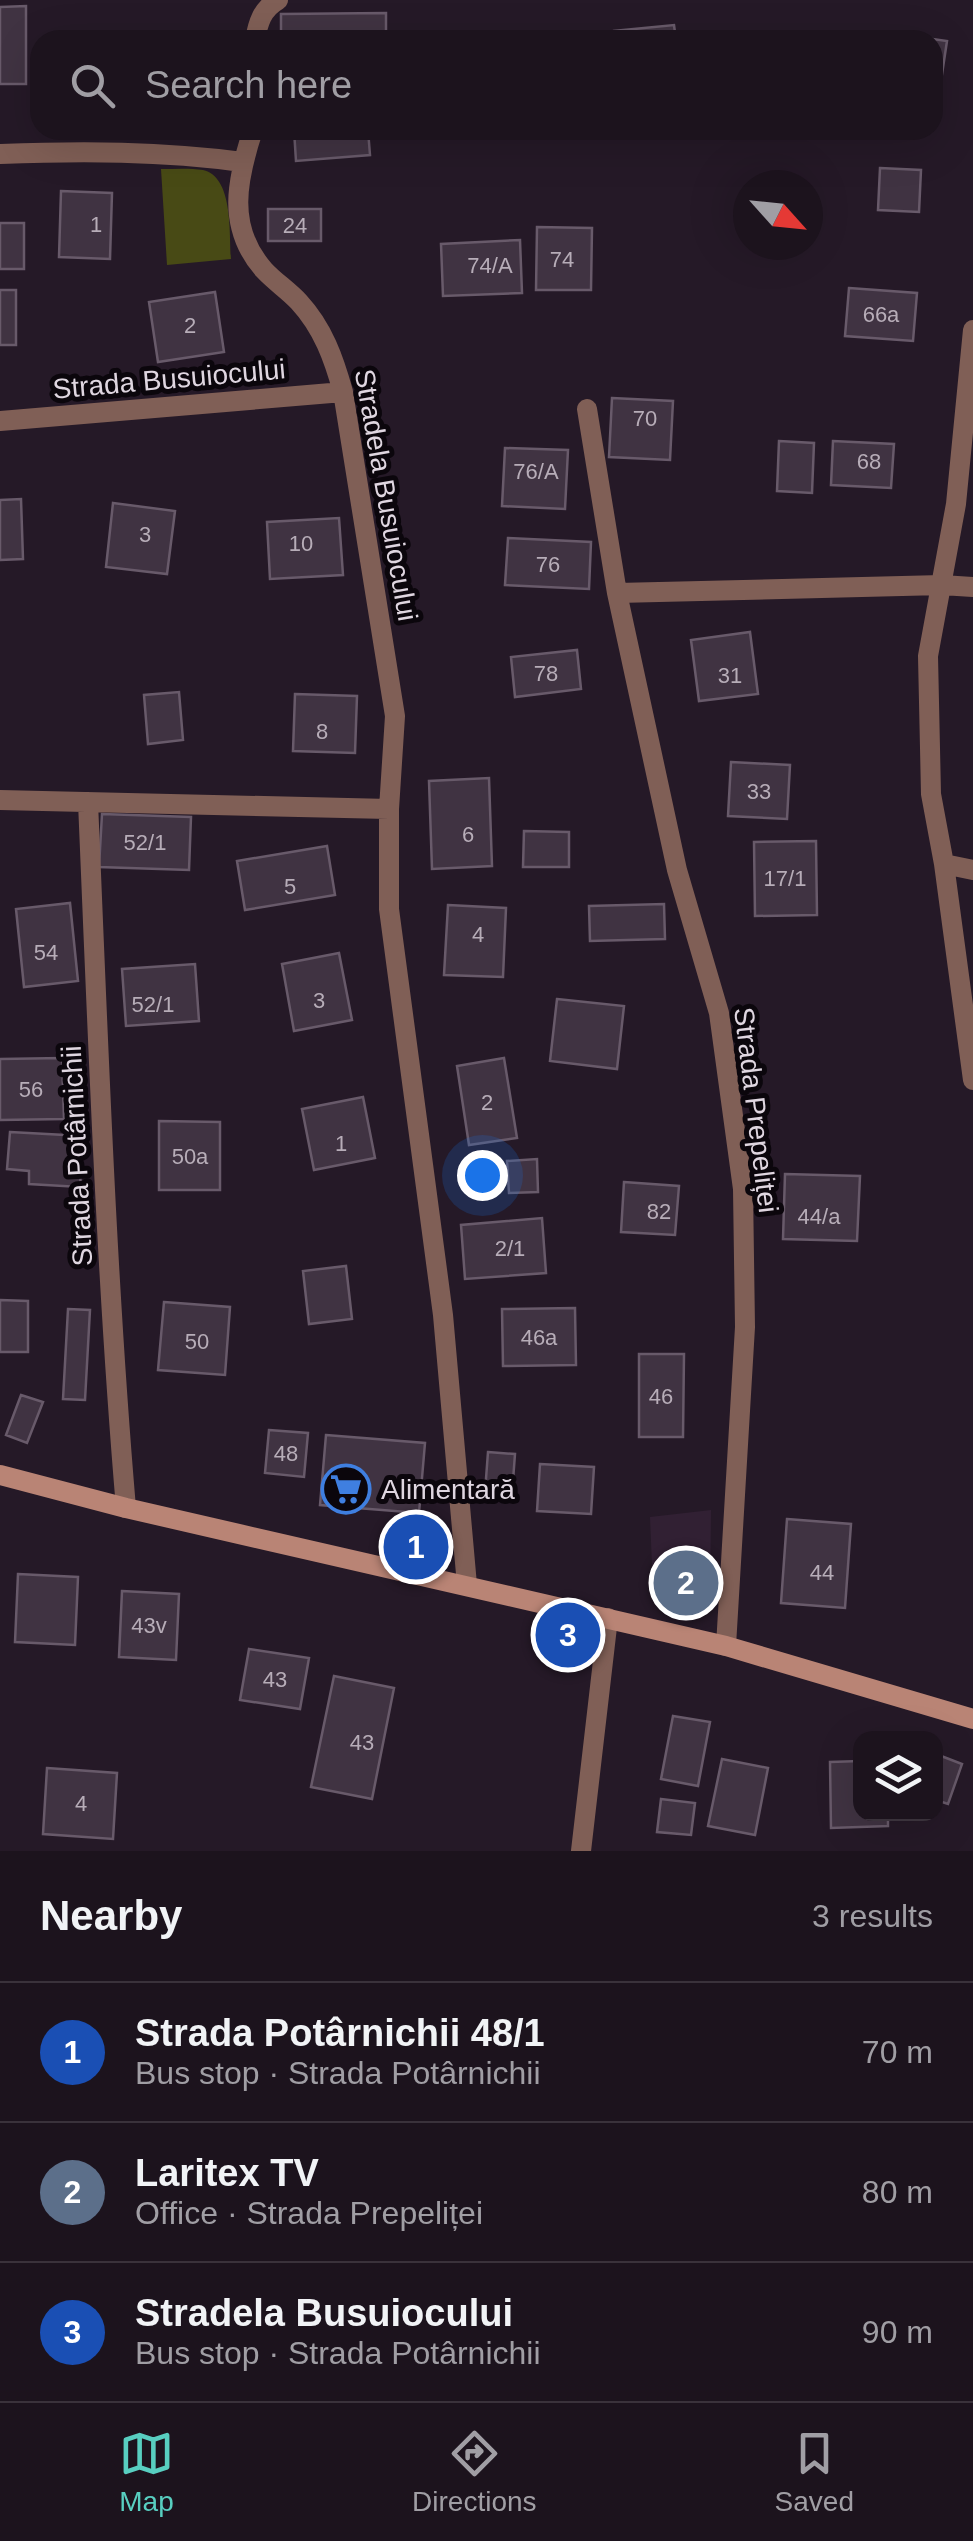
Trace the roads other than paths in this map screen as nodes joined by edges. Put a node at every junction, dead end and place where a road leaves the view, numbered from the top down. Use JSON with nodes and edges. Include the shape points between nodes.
{"nodes":[{"id":1,"x":278,"y":0,"type":"edge"},
{"id":2,"x":257,"y":30,"type":"edge"},
{"id":3,"x":249,"y":140,"type":"edge"},
{"id":4,"x":0,"y":154,"type":"edge"},
{"id":5,"x":242,"y":162,"type":"junction"},
{"id":6,"x":973,"y":330,"type":"edge"},
{"id":7,"x":344,"y":392,"type":"junction"},
{"id":8,"x":587,"y":409,"type":"dead end"},
{"id":9,"x":0,"y":420,"type":"edge"},
{"id":10,"x":942,"y":585,"type":"junction"},
{"id":11,"x":973,"y":586,"type":"edge"},
{"id":12,"x":618,"y":593,"type":"junction"},
{"id":13,"x":0,"y":800,"type":"edge"},
{"id":14,"x":88,"y":802,"type":"junction"},
{"id":15,"x":389,"y":810,"type":"junction"},
{"id":16,"x":944,"y":864,"type":"junction"},
{"id":17,"x":973,"y":870,"type":"edge"},
{"id":18,"x":973,"y":1080,"type":"edge"},
{"id":19,"x":0,"y":1475,"type":"edge"},
{"id":20,"x":126,"y":1508,"type":"junction"},
{"id":21,"x":467,"y":1585,"type":"junction"},
{"id":22,"x":608,"y":1618,"type":"junction"},
{"id":23,"x":726,"y":1646,"type":"junction"},
{"id":24,"x":973,"y":1719,"type":"edge"},
{"id":25,"x":581,"y":1851,"type":"edge"}],
"edges":[{"from":1,"to":2,"type":"street","via":[[267,6]]},
{"from":3,"to":5,"type":"street"},
{"from":4,"to":5,"type":"street","via":[[160,153]]},
{"from":5,"to":7,"type":"street","name":"Stradela Busuiocului","via":[[236,202],[244,241],[322,334]]},
{"from":6,"to":10,"type":"street"},
{"from":7,"to":9,"type":"street","name":"Strada Busuiocului"},
{"from":7,"to":15,"type":"street","name":"Stradela Busuiocului","via":[[395,716]]},
{"from":8,"to":12,"type":"street","name":"Strada Prepeliței"},
{"from":10,"to":11,"type":"street"},
{"from":10,"to":12,"type":"street"},
{"from":10,"to":16,"type":"street","via":[[928,656],[931,794]]},
{"from":12,"to":23,"type":"street","name":"Strada Prepeliței","via":[[677,870],[719,1013],[744,1189],[744,1327]]},
{"from":13,"to":14,"type":"street"},
{"from":14,"to":15,"type":"street"},
{"from":14,"to":20,"type":"street","name":"Strada Potârnichii"},
{"from":15,"to":21,"type":"street","name":"Stradela Busuiocului","via":[[389,909],[444,1315]]},
{"from":16,"to":17,"type":"street"},
{"from":16,"to":18,"type":"street"},
{"from":19,"to":20,"type":"street"},
{"from":20,"to":21,"type":"street"},
{"from":21,"to":22,"type":"street"},
{"from":22,"to":23,"type":"street"},
{"from":22,"to":25,"type":"street"},
{"from":23,"to":24,"type":"street"}]}
